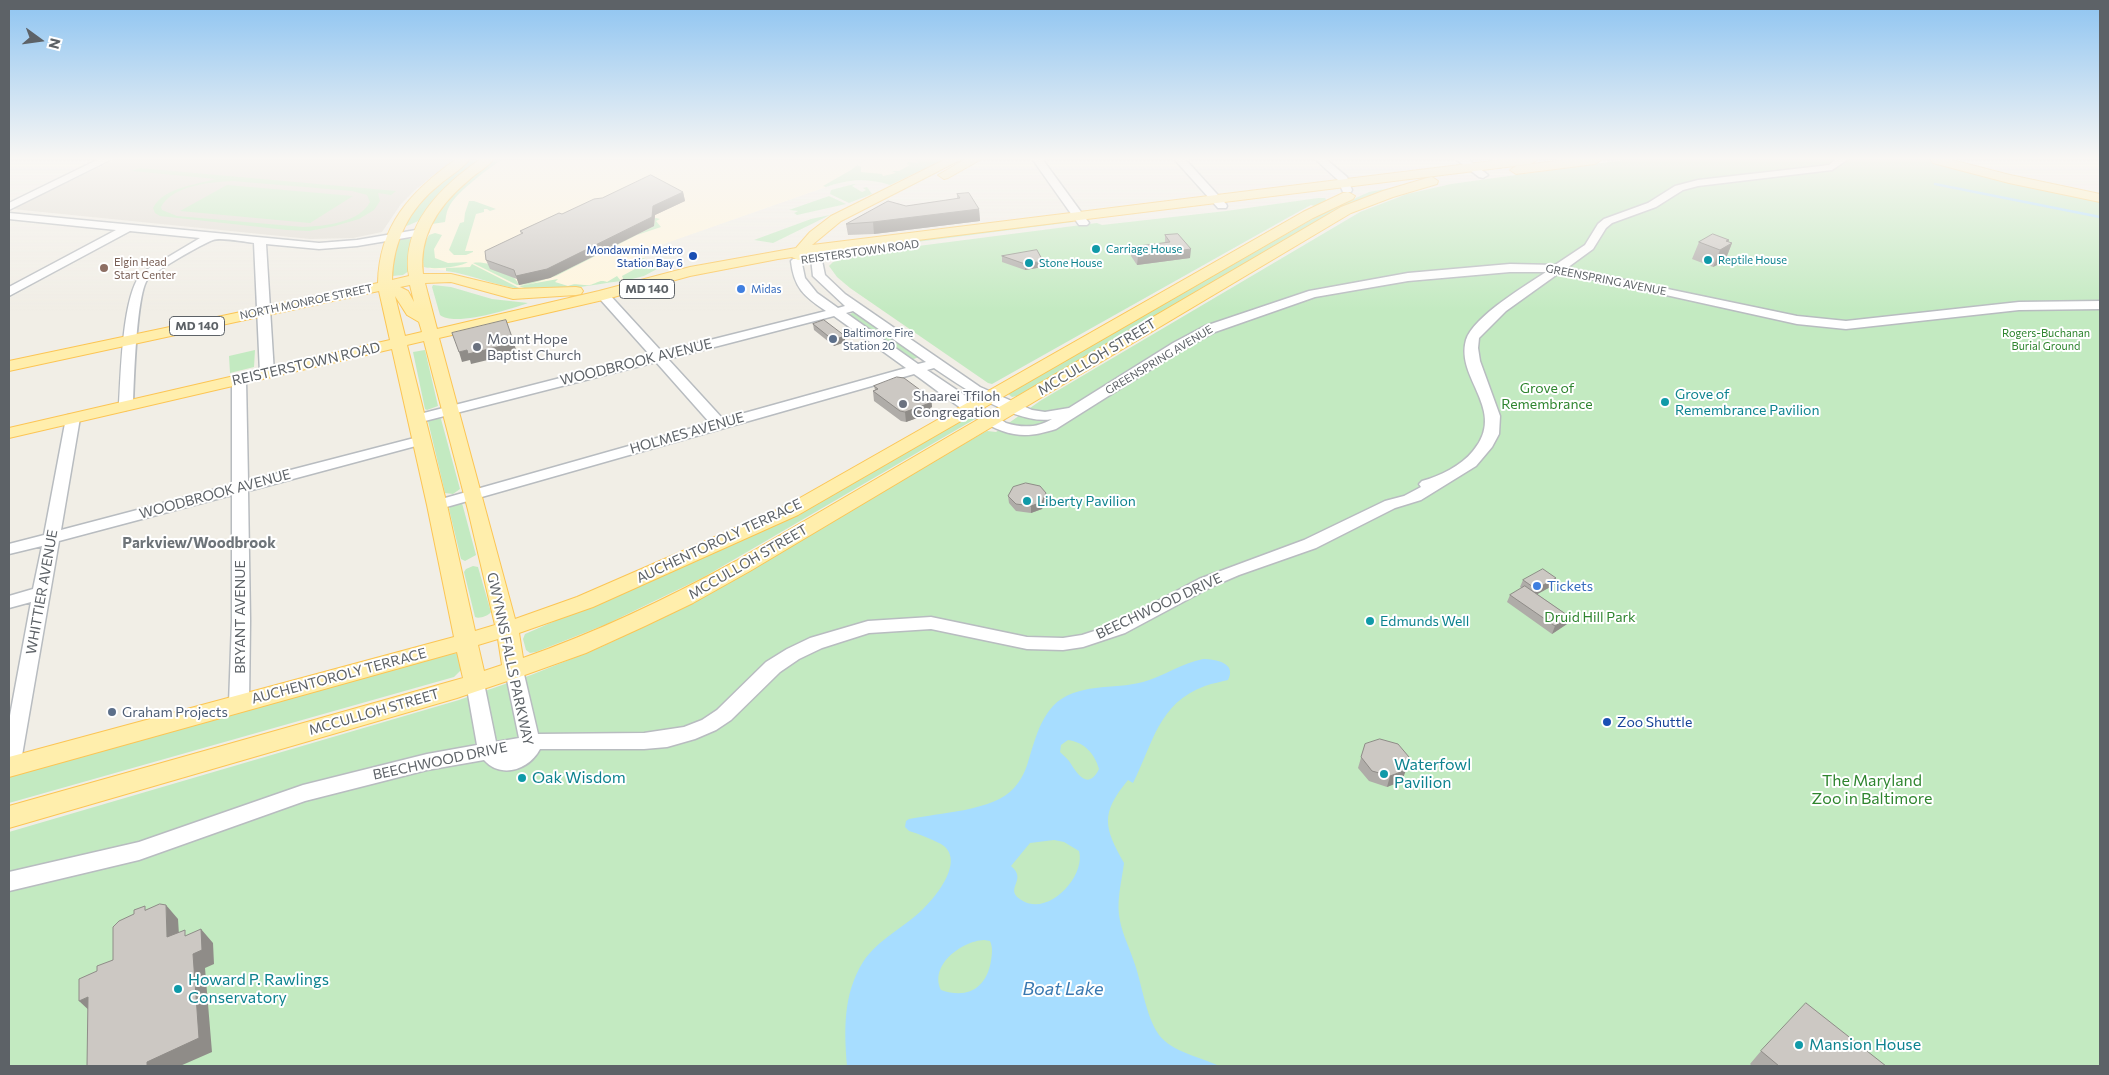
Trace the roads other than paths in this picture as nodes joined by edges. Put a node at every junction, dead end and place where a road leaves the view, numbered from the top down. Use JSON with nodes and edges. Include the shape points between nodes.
{"nodes":[{"id":1,"x":407,"y":210,"type":"edge"},
{"id":2,"x":434,"y":210,"type":"edge"},
{"id":3,"x":852,"y":210,"type":"edge"},
{"id":4,"x":852,"y":210,"type":"edge"},
{"id":5,"x":874,"y":210,"type":"edge"},
{"id":6,"x":1073,"y":210,"type":"edge"},
{"id":7,"x":1156,"y":210,"type":"edge"},
{"id":8,"x":1318,"y":210,"type":"edge"},
{"id":9,"x":1346,"y":210,"type":"edge"},
{"id":10,"x":1638,"y":210,"type":"edge"},
{"id":11,"x":9,"y":216,"type":"edge"},
{"id":12,"x":1080,"y":220,"type":"junction"},
{"id":13,"x":127,"y":228,"type":"junction"},
{"id":14,"x":422,"y":232,"type":"junction"},
{"id":15,"x":211,"y":236,"type":"junction"},
{"id":16,"x":392,"y":236,"type":"junction"},
{"id":17,"x":260,"y":241,"type":"junction"},
{"id":18,"x":819,"y":253,"type":"junction"},
{"id":19,"x":799,"y":256,"type":"junction"},
{"id":20,"x":760,"y":257,"type":"junction"},
{"id":21,"x":1558,"y":269,"type":"junction"},
{"id":22,"x":416,"y":279,"type":"junction"},
{"id":23,"x":385,"y":285,"type":"junction"},
{"id":24,"x":9,"y":292,"type":"edge"},
{"id":25,"x":603,"y":295,"type":"junction"},
{"id":26,"x":2100,"y":305,"type":"edge"},
{"id":27,"x":855,"y":307,"type":"junction"},
{"id":28,"x":834,"y":311,"type":"junction"},
{"id":29,"x":263,"y":312,"type":"junction"},
{"id":30,"x":429,"y":328,"type":"junction"},
{"id":31,"x":131,"y":340,"type":"junction"},
{"id":32,"x":399,"y":342,"type":"junction"},
{"id":33,"x":658,"y":356,"type":"junction"},
{"id":34,"x":937,"y":363,"type":"junction"},
{"id":35,"x":9,"y":366,"type":"edge"},
{"id":36,"x":916,"y":369,"type":"junction"},
{"id":37,"x":267,"y":373,"type":"junction"},
{"id":38,"x":239,"y":380,"type":"junction"},
{"id":39,"x":991,"y":398,"type":"junction"},
{"id":40,"x":126,"y":406,"type":"junction"},
{"id":41,"x":972,"y":408,"type":"junction"},
{"id":42,"x":1013,"y":408,"type":"junction"},
{"id":43,"x":1078,"y":409,"type":"junction"},
{"id":44,"x":449,"y":410,"type":"junction"},
{"id":45,"x":73,"y":418,"type":"junction"},
{"id":46,"x":417,"y":419,"type":"junction"},
{"id":47,"x":992,"y":420,"type":"junction"},
{"id":48,"x":719,"y":424,"type":"junction"},
{"id":49,"x":9,"y":433,"type":"edge"},
{"id":50,"x":422,"y":440,"type":"junction"},
{"id":51,"x":1437,"y":482,"type":"joint"},
{"id":52,"x":240,"y":487,"type":"junction"},
{"id":53,"x":473,"y":494,"type":"junction"},
{"id":54,"x":437,"y":505,"type":"junction"},
{"id":55,"x":52,"y":538,"type":"junction"},
{"id":56,"x":9,"y":549,"type":"edge"},
{"id":57,"x":42,"y":593,"type":"junction"},
{"id":58,"x":9,"y":602,"type":"edge"},
{"id":59,"x":507,"y":629,"type":"junction"},
{"id":60,"x":467,"y":641,"type":"junction"},
{"id":61,"x":514,"y":670,"type":"junction"},
{"id":62,"x":475,"y":683,"type":"junction"},
{"id":63,"x":239,"y":704,"type":"junction"},
{"id":64,"x":531,"y":742,"type":"junction"},
{"id":65,"x":488,"y":750,"type":"junction"},
{"id":66,"x":9,"y":767,"type":"edge"},
{"id":67,"x":9,"y":817,"type":"edge"},
{"id":68,"x":9,"y":882,"type":"edge"}],
"edges":[{"from":1,"to":16,"type":"main road"},
{"from":2,"to":14,"type":"main road","name":"GWYNNS FALLS PARKWAY"},
{"from":3,"to":19,"type":"main road","via":[[819,230]]},
{"from":4,"to":20,"type":"main road","via":[[765,251]]},
{"from":5,"to":18,"type":"main road","via":[[830,237]]},
{"from":6,"to":12,"type":"street"},
{"from":7,"to":12,"type":"main road","name":"REISTERSTOWN ROAD","number":"MD 140"},
{"from":8,"to":39,"type":"main road","name":"AUCHENTOROLY TERRACE"},
{"from":9,"to":42,"type":"main road","name":"MCCULLOH STREET"},
{"from":10,"to":21,"type":"street","name":"BEECHWOOD DRIVE","via":[[1608,221],[1589,247]]},
{"from":11,"to":13,"type":"street"},
{"from":12,"to":18,"type":"main road","name":"REISTERSTOWN ROAD","number":"MD 140"},
{"from":13,"to":15,"type":"street"},
{"from":13,"to":24,"type":"street"},
{"from":14,"to":16,"type":"street"},
{"from":14,"to":22,"type":"main road","name":"GWYNNS FALLS PARKWAY","via":[[416,246]]},
{"from":15,"to":17,"type":"street"},
{"from":15,"to":31,"type":"street","via":[[143,278],[138,288]]},
{"from":16,"to":17,"type":"street","via":[[325,246]]},
{"from":16,"to":23,"type":"main road","via":[[384,270]]},
{"from":17,"to":29,"type":"street"},
{"from":18,"to":19,"type":"main road","name":"REISTERSTOWN ROAD","number":"MD 140"},
{"from":18,"to":27,"type":"street","name":"GREENSPRING AVENUE","via":[[818,271],[823,280]]},
{"from":19,"to":20,"type":"main road","name":"REISTERSTOWN ROAD","number":"MD 140"},
{"from":19,"to":25,"type":"main road","name":"REISTERSTOWN ROAD","number":"MD 140","via":[[641,290]]},
{"from":19,"to":28,"type":"street","via":[[797,272],[802,284]]},
{"from":20,"to":25,"type":"main road","name":"REISTERSTOWN ROAD","number":"MD 140"},
{"from":21,"to":26,"type":"street","name":"GREENSPRING AVENUE","via":[[1797,320],[1832,324],[1875,323],[2019,306]]},
{"from":21,"to":43,"type":"street","name":"GREENSPRING AVENUE","via":[[1510,268],[1408,278],[1294,299],[1196,336]]},
{"from":21,"to":51,"type":"street","name":"BEECHWOOD DRIVE","via":[[1502,308],[1484,323],[1473,338],[1471,348],[1476,372],[1493,416],[1492,434],[1471,463]]},
{"from":22,"to":23,"type":"main road","name":"NORTH MONROE STREET","number":"MD 140"},
{"from":22,"to":25,"type":"main road","name":"NORTH MONROE STREET","number":"MD 140","via":[[451,278],[513,294],[592,290]]},
{"from":22,"to":30,"type":"main road","name":"GWYNNS FALLS PARKWAY"},
{"from":23,"to":29,"type":"main road","name":"NORTH MONROE STREET","number":"MD 140"},
{"from":23,"to":30,"type":"main road","via":[[403,294],[412,312]]},
{"from":23,"to":32,"type":"main road"},
{"from":25,"to":30,"type":"main road","name":"REISTERSTOWN ROAD","number":"MD 140"},
{"from":25,"to":33,"type":"street"},
{"from":27,"to":28,"type":"street","name":"WOODBROOK AVENUE"},
{"from":27,"to":34,"type":"street","name":"GREENSPRING AVENUE"},
{"from":28,"to":33,"type":"street","name":"WOODBROOK AVENUE"},
{"from":28,"to":36,"type":"street","name":"GREENSPRING AVENUE"},
{"from":29,"to":31,"type":"main road","name":"NORTH MONROE STREET","number":"MD 140"},
{"from":29,"to":37,"type":"street"},
{"from":30,"to":32,"type":"main road","name":"REISTERSTOWN ROAD","number":"MD 140"},
{"from":30,"to":44,"type":"main road","name":"GWYNNS FALLS PARKWAY"},
{"from":31,"to":35,"type":"main road","name":"NORTH MONROE STREET","number":"MD 140"},
{"from":31,"to":40,"type":"street"},
{"from":32,"to":37,"type":"main road","name":"REISTERSTOWN ROAD","number":"MD 140"},
{"from":32,"to":46,"type":"main road"},
{"from":33,"to":44,"type":"street","name":"WOODBROOK AVENUE"},
{"from":33,"to":48,"type":"street"},
{"from":34,"to":36,"type":"street","name":"HOLMES AVENUE"},
{"from":34,"to":39,"type":"street","name":"GREENSPRING AVENUE"},
{"from":36,"to":41,"type":"street","name":"GREENSPRING AVENUE"},
{"from":36,"to":48,"type":"street","name":"HOLMES AVENUE"},
{"from":37,"to":38,"type":"main road","name":"REISTERSTOWN ROAD","number":"MD 140"},
{"from":38,"to":40,"type":"main road","name":"REISTERSTOWN ROAD","number":"MD 140"},
{"from":38,"to":52,"type":"street","name":"BRYANT AVENUE"},
{"from":39,"to":41,"type":"main road","name":"AUCHENTOROLY TERRACE"},
{"from":39,"to":42,"type":"street","name":"GREENSPRING AVENUE"},
{"from":40,"to":45,"type":"main road","name":"REISTERSTOWN ROAD","number":"MD 140"},
{"from":41,"to":47,"type":"street","name":"GREENSPRING AVENUE"},
{"from":41,"to":59,"type":"main road","name":"AUCHENTOROLY TERRACE","via":[[776,518],[567,609]]},
{"from":42,"to":43,"type":"street","name":"GREENSPRING AVENUE","via":[[1045,416]]},
{"from":42,"to":47,"type":"main road","name":"MCCULLOH STREET"},
{"from":43,"to":47,"type":"street","name":"GREENSPRING AVENUE","via":[[1050,426],[1034,431],[1009,429]]},
{"from":44,"to":46,"type":"street","name":"WOODBROOK AVENUE"},
{"from":44,"to":53,"type":"main road","name":"GWYNNS FALLS PARKWAY"},
{"from":45,"to":49,"type":"main road","name":"REISTERSTOWN ROAD","number":"MD 140"},
{"from":45,"to":55,"type":"street","name":"WHITTIER AVENUE"},
{"from":46,"to":50,"type":"main road"},
{"from":47,"to":61,"type":"main road","name":"MCCULLOH STREET","via":[[685,598],[608,634]]},
{"from":48,"to":53,"type":"street","name":"HOLMES AVENUE"},
{"from":50,"to":52,"type":"street","name":"WOODBROOK AVENUE"},
{"from":50,"to":54,"type":"main road"},
{"from":51,"to":64,"type":"street","name":"BEECHWOOD DRIVE","via":[[1408,501],[1391,504],[1310,544],[1205,583],[1118,629],[1083,641],[1027,643],[931,623],[868,627],[816,643],[793,654],[762,677],[724,715],[688,734],[644,741]]},
{"from":52,"to":55,"type":"street","name":"WOODBROOK AVENUE"},
{"from":52,"to":63,"type":"street","name":"BRYANT AVENUE"},
{"from":53,"to":54,"type":"street","name":"HOLMES AVENUE"},
{"from":53,"to":59,"type":"main road","name":"GWYNNS FALLS PARKWAY"},
{"from":54,"to":60,"type":"main road"},
{"from":55,"to":56,"type":"street","name":"WOODBROOK AVENUE"},
{"from":55,"to":57,"type":"street","name":"WHITTIER AVENUE"},
{"from":57,"to":58,"type":"street"},
{"from":57,"to":66,"type":"street","name":"WHITTIER AVENUE"},
{"from":59,"to":60,"type":"main road","name":"AUCHENTOROLY TERRACE"},
{"from":59,"to":61,"type":"main road","name":"GWYNNS FALLS PARKWAY"},
{"from":60,"to":62,"type":"main road"},
{"from":60,"to":63,"type":"main road","name":"AUCHENTOROLY TERRACE"},
{"from":61,"to":62,"type":"main road","name":"MCCULLOH STREET"},
{"from":61,"to":64,"type":"street","name":"GWYNNS FALLS PARKWAY"},
{"from":62,"to":65,"type":"street"},
{"from":62,"to":67,"type":"main road","name":"MCCULLOH STREET"},
{"from":63,"to":66,"type":"main road","name":"AUCHENTOROLY TERRACE"},
{"from":64,"to":65,"type":"street","name":"GWYNNS FALLS PARKWAY","via":[[529,753],[516,761],[496,760]]},
{"from":65,"to":68,"type":"street","name":"BEECHWOOD DRIVE","via":[[359,778],[286,799],[139,852]]}]}
